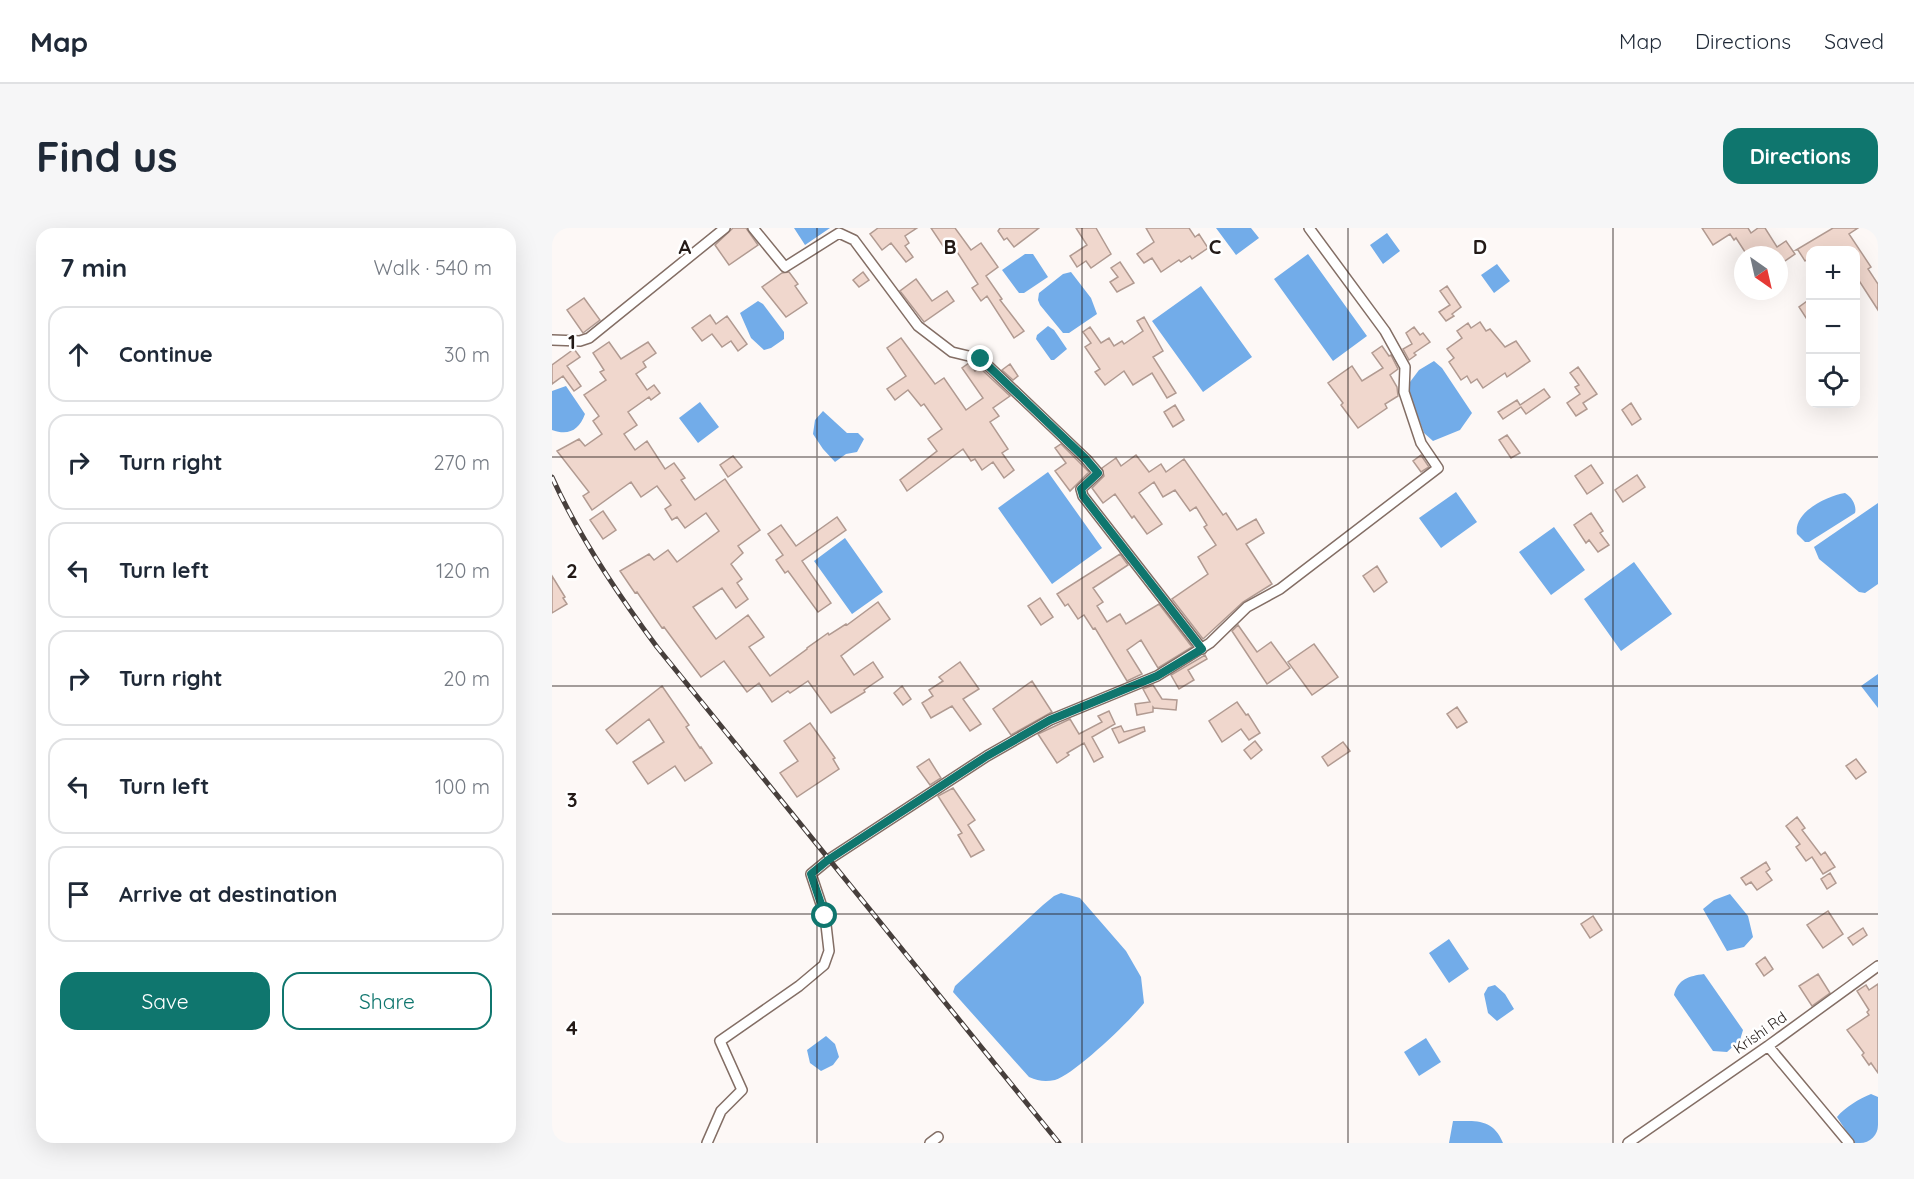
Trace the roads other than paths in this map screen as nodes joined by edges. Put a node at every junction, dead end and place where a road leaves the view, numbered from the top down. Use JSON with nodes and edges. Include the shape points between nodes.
{"nodes":[{"id":1,"x":725,"y":228,"type":"edge"},
{"id":2,"x":753,"y":228,"type":"edge"},
{"id":3,"x":1309,"y":228,"type":"edge"},
{"id":4,"x":552,"y":340,"type":"edge"},
{"id":5,"x":1202,"y":649,"type":"junction"},
{"id":6,"x":1878,"y":966,"type":"edge"},
{"id":7,"x":1768,"y":1046,"type":"junction"},
{"id":8,"x":708,"y":1143,"type":"edge"},
{"id":9,"x":1628,"y":1143,"type":"edge"},
{"id":10,"x":1849,"y":1143,"type":"edge"}],
"edges":[{"from":1,"to":4,"type":"street","via":[[589,338]]},
{"from":2,"to":5,"type":"street","via":[[784,267],[843,233],[854,240],[918,326],[952,352],[981,359],[1098,473],[1081,489],[1083,496]]},
{"from":3,"to":5,"type":"street","via":[[1397,349],[1405,367],[1404,392],[1420,443],[1438,468],[1280,589],[1246,607]]},
{"from":5,"to":8,"type":"street","via":[[1157,676],[1041,725],[811,874],[825,916],[829,951],[824,965],[720,1041],[742,1090],[721,1111]]},
{"from":6,"to":7,"type":"street","name":"Krishi Rd"},
{"from":7,"to":9,"type":"street","name":"Krishi Rd"},
{"from":7,"to":10,"type":"street"}]}
